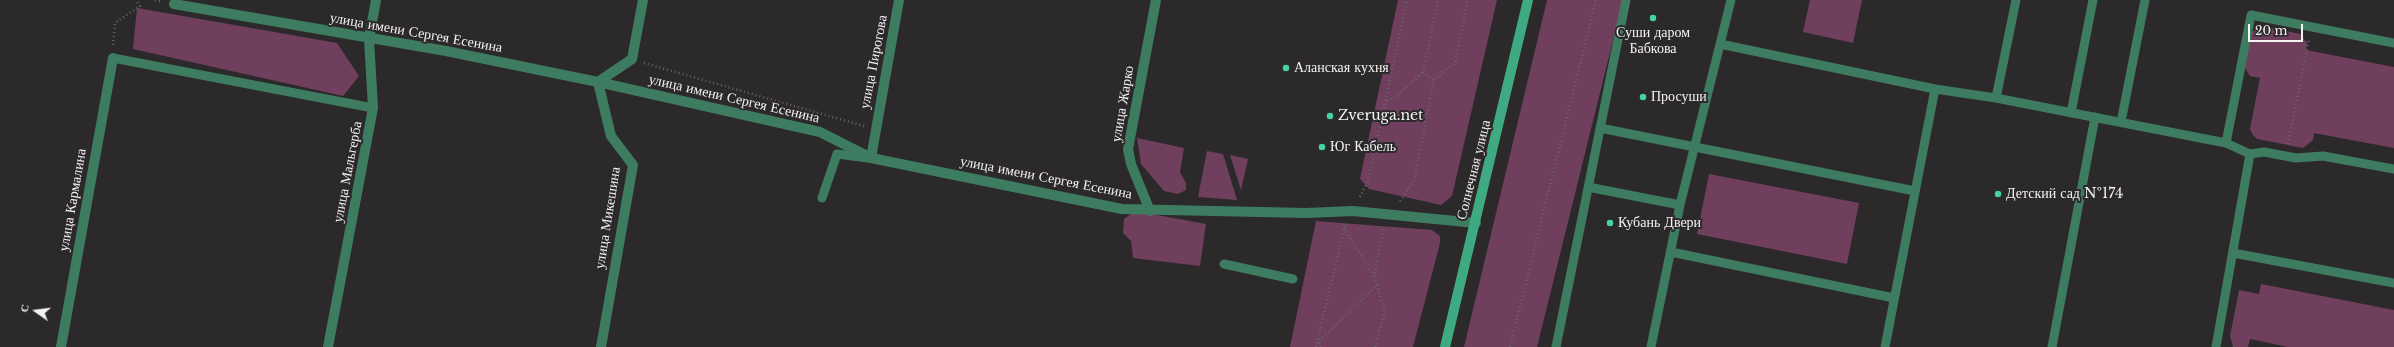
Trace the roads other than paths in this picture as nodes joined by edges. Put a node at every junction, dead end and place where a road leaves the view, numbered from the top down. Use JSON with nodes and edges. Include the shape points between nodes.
{"nodes":[{"id":1,"x":376,"y":0,"type":"edge"},
{"id":2,"x":643,"y":0,"type":"edge"},
{"id":3,"x":900,"y":0,"type":"edge"},
{"id":4,"x":1156,"y":0,"type":"edge"},
{"id":5,"x":1528,"y":0,"type":"edge"},
{"id":6,"x":1626,"y":0,"type":"edge"},
{"id":7,"x":1731,"y":0,"type":"edge"},
{"id":8,"x":2016,"y":0,"type":"edge"},
{"id":9,"x":2093,"y":0,"type":"edge"},
{"id":10,"x":2145,"y":0,"type":"edge"},
{"id":11,"x":174,"y":4,"type":"dead end"},
{"id":12,"x":369,"y":39,"type":"junction"},
{"id":13,"x":2394,"y":43,"type":"edge"},
{"id":14,"x":1720,"y":44,"type":"junction"},
{"id":15,"x":113,"y":58,"type":"joint"},
{"id":16,"x":598,"y":82,"type":"junction"},
{"id":17,"x":1935,"y":89,"type":"junction"},
{"id":18,"x":1996,"y":98,"type":"junction"},
{"id":19,"x":373,"y":108,"type":"junction"},
{"id":20,"x":2071,"y":113,"type":"junction"},
{"id":21,"x":2095,"y":117,"type":"junction"},
{"id":22,"x":2121,"y":122,"type":"junction"},
{"id":23,"x":1600,"y":128,"type":"junction"},
{"id":24,"x":2226,"y":143,"type":"junction"},
{"id":25,"x":1695,"y":148,"type":"junction"},
{"id":26,"x":2250,"y":154,"type":"junction"},
{"id":27,"x":871,"y":158,"type":"junction"},
{"id":28,"x":2394,"y":170,"type":"edge"},
{"id":29,"x":1588,"y":186,"type":"junction"},
{"id":30,"x":1915,"y":191,"type":"junction"},
{"id":31,"x":822,"y":198,"type":"dead end"},
{"id":32,"x":1680,"y":205,"type":"junction"},
{"id":33,"x":1150,"y":211,"type":"junction"},
{"id":34,"x":1476,"y":223,"type":"junction"},
{"id":35,"x":1671,"y":252,"type":"junction"},
{"id":36,"x":2233,"y":253,"type":"junction"},
{"id":37,"x":1224,"y":264,"type":"dead end"},
{"id":38,"x":1293,"y":279,"type":"dead end"},
{"id":39,"x":2394,"y":283,"type":"edge"},
{"id":40,"x":1894,"y":298,"type":"junction"},
{"id":41,"x":61,"y":347,"type":"edge"},
{"id":42,"x":328,"y":347,"type":"edge"},
{"id":43,"x":601,"y":347,"type":"edge"},
{"id":44,"x":1445,"y":347,"type":"edge"},
{"id":45,"x":1556,"y":347,"type":"edge"},
{"id":46,"x":1651,"y":347,"type":"edge"},
{"id":47,"x":1885,"y":347,"type":"edge"},
{"id":48,"x":2052,"y":347,"type":"edge"},
{"id":49,"x":2216,"y":347,"type":"edge"}],
"edges":[{"from":1,"to":12,"type":"street","name":"улица Мальгерба"},
{"from":2,"to":16,"type":"street","via":[[632,59]]},
{"from":3,"to":27,"type":"street","name":"улица Пирогова"},
{"from":4,"to":33,"type":"street","name":"улица Жарко","via":[[1128,149],[1131,164]]},
{"from":5,"to":34,"type":"main road","name":"Солнечная улица"},
{"from":6,"to":23,"type":"lane"},
{"from":7,"to":14,"type":"lane"},
{"from":8,"to":18,"type":"lane"},
{"from":9,"to":20,"type":"lane"},
{"from":10,"to":22,"type":"lane"},
{"from":11,"to":12,"type":"street","name":"улица имени Сергея Есенина"},
{"from":12,"to":16,"type":"street","name":"улица имени Сергея Есенина","via":[[446,51]]},
{"from":12,"to":19,"type":"street","name":"улица Мальгерба"},
{"from":13,"to":24,"type":"lane","via":[[2251,15]]},
{"from":14,"to":17,"type":"lane"},
{"from":14,"to":25,"type":"lane"},
{"from":15,"to":19,"type":"lane"},
{"from":15,"to":41,"type":"street","name":"улица Кармалина"},
{"from":16,"to":27,"type":"street","name":"улица имени Сергея Есенина","via":[[820,132]]},
{"from":16,"to":43,"type":"street","name":"улица Микешина","via":[[611,136],[633,165]]},
{"from":17,"to":18,"type":"lane"},
{"from":17,"to":30,"type":"lane"},
{"from":18,"to":20,"type":"lane"},
{"from":19,"to":42,"type":"street","name":"улица Мальгерба"},
{"from":20,"to":21,"type":"lane"},
{"from":21,"to":22,"type":"lane"},
{"from":21,"to":48,"type":"lane"},
{"from":22,"to":24,"type":"lane"},
{"from":23,"to":25,"type":"lane"},
{"from":23,"to":29,"type":"lane"},
{"from":24,"to":26,"type":"lane"},
{"from":25,"to":30,"type":"lane"},
{"from":25,"to":32,"type":"lane"},
{"from":26,"to":28,"type":"lane","via":[[2264,152],[2296,158],[2323,156]]},
{"from":26,"to":36,"type":"lane"},
{"from":27,"to":31,"type":"lane","via":[[837,154]]},
{"from":27,"to":33,"type":"street","name":"улица имени Сергея Есенина","via":[[1096,204]]},
{"from":29,"to":32,"type":"lane"},
{"from":29,"to":45,"type":"lane"},
{"from":30,"to":40,"type":"lane"},
{"from":32,"to":35,"type":"lane"},
{"from":33,"to":34,"type":"street","name":"улица имени Сергея Есенина","via":[[1352,211]]},
{"from":34,"to":44,"type":"main road","name":"Солнечная улица"},
{"from":35,"to":40,"type":"lane"},
{"from":35,"to":46,"type":"lane"},
{"from":36,"to":39,"type":"lane"},
{"from":36,"to":49,"type":"lane"},
{"from":37,"to":38,"type":"lane"},
{"from":40,"to":47,"type":"lane"}]}
